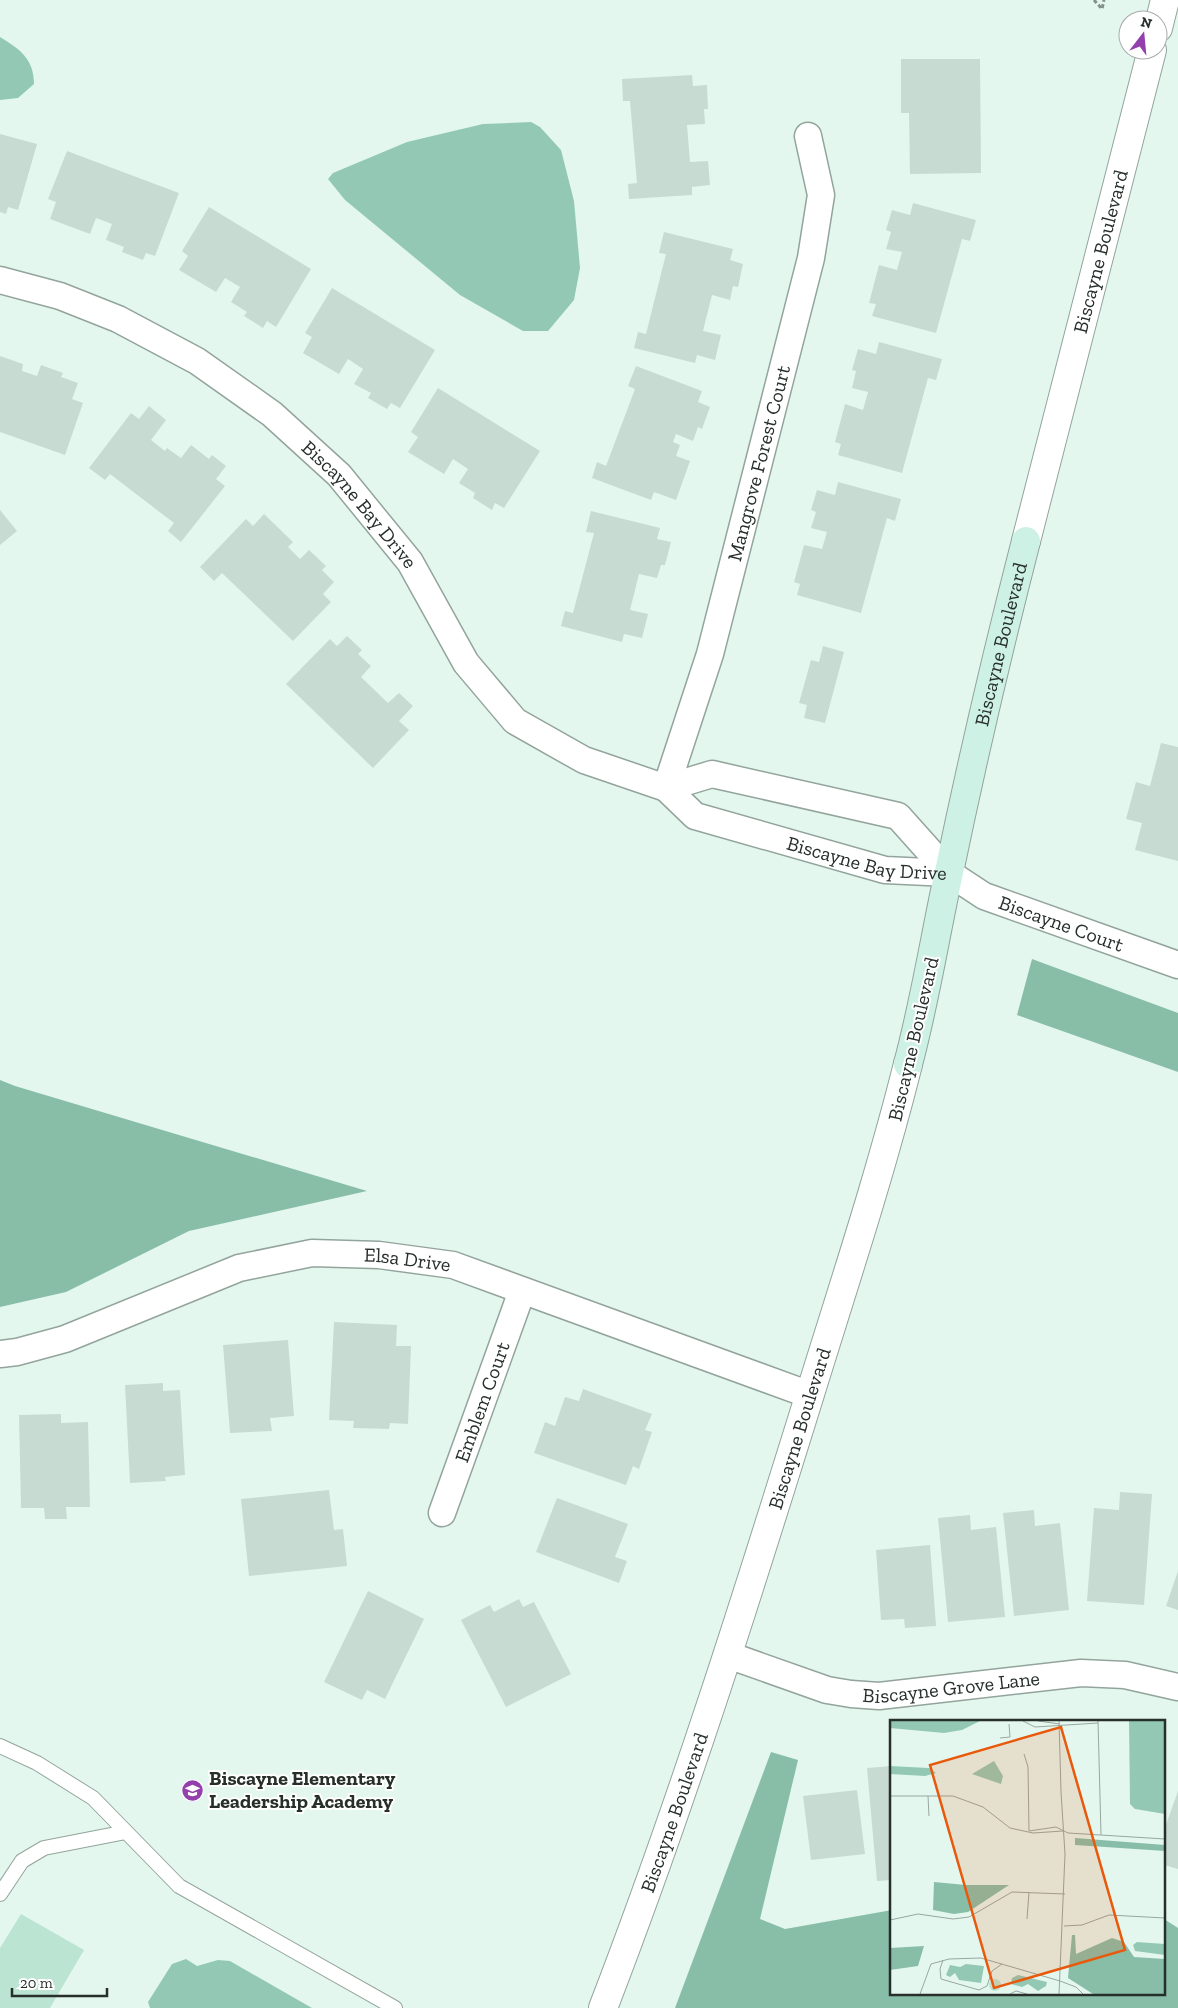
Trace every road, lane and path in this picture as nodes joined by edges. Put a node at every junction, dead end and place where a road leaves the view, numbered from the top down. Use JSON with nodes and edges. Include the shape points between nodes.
{"nodes":[{"id":1,"x":1094,"y":0,"type":"edge"},
{"id":2,"x":1104,"y":0,"type":"edge"},
{"id":3,"x":1149,"y":60,"type":"edge"},
{"id":4,"x":808,"y":136,"type":"dead end"},
{"id":5,"x":0,"y":280,"type":"edge"},
{"id":6,"x":1026,"y":540,"type":"joint"},
{"id":7,"x":666,"y":788,"type":"junction"},
{"id":8,"x":948,"y":873,"type":"junction"},
{"id":9,"x":1178,"y":965,"type":"edge"},
{"id":10,"x":908,"y":1064,"type":"joint"},
{"id":11,"x":522,"y":1291,"type":"junction"},
{"id":12,"x":0,"y":1354,"type":"edge"},
{"id":13,"x":810,"y":1395,"type":"junction"},
{"id":14,"x":442,"y":1513,"type":"dead end"},
{"id":15,"x":728,"y":1655,"type":"junction"},
{"id":16,"x":1178,"y":1687,"type":"edge"},
{"id":17,"x":0,"y":1746,"type":"edge"},
{"id":18,"x":126,"y":1832,"type":"junction"},
{"id":19,"x":0,"y":1894,"type":"edge"},
{"id":20,"x":394,"y":2008,"type":"edge"},
{"id":21,"x":603,"y":2008,"type":"edge"}],
"edges":[{"from":1,"to":2,"type":"path","via":[[1102,10]]},
{"from":3,"to":6,"type":"street","name":"Biscayne Boulevard"},
{"from":4,"to":7,"type":"street","name":"Mangrove Forest Court","via":[[820,195],[812,258],[710,654]]},
{"from":5,"to":7,"type":"street","name":"Biscayne Bay Drive","via":[[60,296],[118,319],[197,361],[272,414],[339,474],[410,562],[466,663],[514,721],[584,760]]},
{"from":6,"to":8,"type":"main road","name":"Biscayne Boulevard"},
{"from":7,"to":8,"type":"street","name":"Biscayne Bay Drive","via":[[695,816],[885,870]]},
{"from":7,"to":8,"type":"street","name":"Biscayne Bay Drive","via":[[712,774],[898,816]]},
{"from":8,"to":9,"type":"street","name":"Biscayne Court","via":[[984,896]]},
{"from":8,"to":10,"type":"main road","name":"Biscayne Boulevard"},
{"from":10,"to":13,"type":"street","name":"Biscayne Boulevard","via":[[869,1207]]},
{"from":11,"to":12,"type":"street","name":"Elsa Drive","via":[[453,1265],[379,1255],[312,1253],[239,1268],[66,1339]]},
{"from":11,"to":13,"type":"street","name":"Elsa Drive"},
{"from":11,"to":14,"type":"street","name":"Emblem Court"},
{"from":13,"to":15,"type":"street","name":"Biscayne Boulevard"},
{"from":15,"to":16,"type":"street","name":"Biscayne Grove Lane","via":[[827,1690],[851,1694],[880,1696],[1081,1673],[1125,1675]]},
{"from":15,"to":21,"type":"street","name":"Biscayne Boulevard","via":[[689,1774]]},
{"from":17,"to":18,"type":"lane","via":[[37,1763],[93,1798]]},
{"from":18,"to":19,"type":"lane","via":[[44,1848],[22,1861]]},
{"from":18,"to":20,"type":"lane","via":[[179,1886]]}]}
